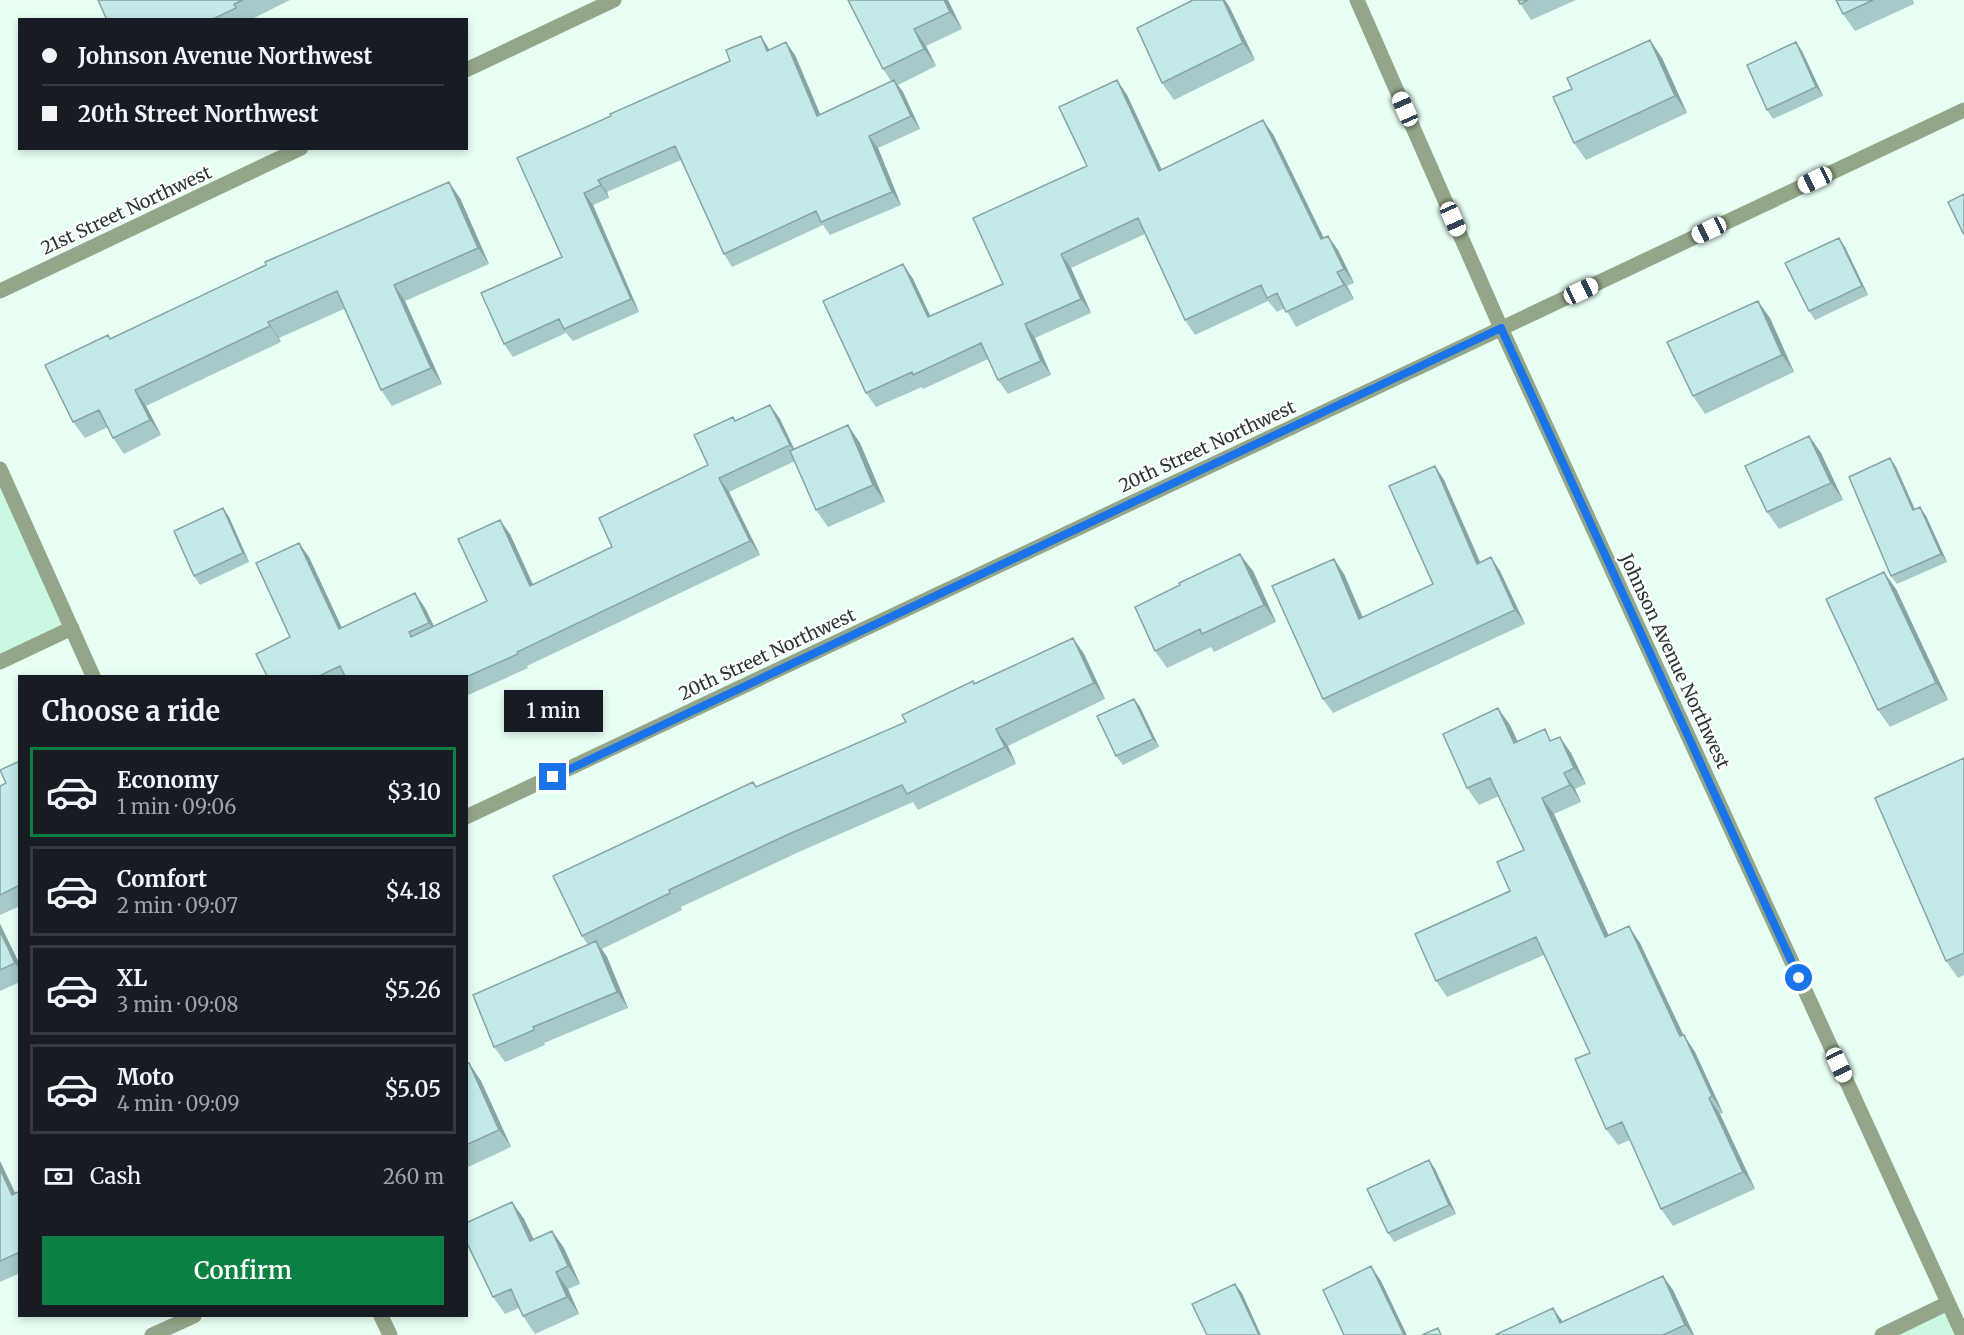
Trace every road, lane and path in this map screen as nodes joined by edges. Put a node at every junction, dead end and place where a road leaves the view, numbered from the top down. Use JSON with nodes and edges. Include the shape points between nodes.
{"nodes":[{"id":1,"x":614,"y":0,"type":"edge"},
{"id":2,"x":1357,"y":0,"type":"edge"},
{"id":3,"x":468,"y":69,"type":"edge"},
{"id":4,"x":1964,"y":110,"type":"edge"},
{"id":5,"x":297,"y":150,"type":"edge"},
{"id":6,"x":0,"y":291,"type":"edge"},
{"id":7,"x":1501,"y":328,"type":"junction"},
{"id":8,"x":0,"y":469,"type":"edge"},
{"id":9,"x":72,"y":628,"type":"junction"},
{"id":10,"x":0,"y":662,"type":"edge"},
{"id":11,"x":93,"y":675,"type":"edge"},
{"id":12,"x":468,"y":816,"type":"edge"},
{"id":13,"x":1948,"y":1303,"type":"junction"},
{"id":14,"x":192,"y":1317,"type":"edge"},
{"id":15,"x":381,"y":1317,"type":"edge"},
{"id":16,"x":152,"y":1335,"type":"edge"},
{"id":17,"x":390,"y":1335,"type":"edge"},
{"id":18,"x":1882,"y":1335,"type":"edge"},
{"id":19,"x":1963,"y":1335,"type":"edge"}],
"edges":[{"from":1,"to":3,"type":"street"},
{"from":2,"to":7,"type":"street","name":"Johnson Avenue Northwest"},
{"from":4,"to":7,"type":"street","name":"20th Street Northwest"},
{"from":5,"to":6,"type":"street","name":"21st Street Northwest"},
{"from":7,"to":12,"type":"street","name":"20th Street Northwest"},
{"from":7,"to":13,"type":"street","name":"Johnson Avenue Northwest"},
{"from":8,"to":9,"type":"street"},
{"from":9,"to":10,"type":"street"},
{"from":9,"to":11,"type":"street"},
{"from":13,"to":18,"type":"street"},
{"from":13,"to":19,"type":"street","name":"Johnson Avenue Northwest"},
{"from":14,"to":16,"type":"street"},
{"from":15,"to":17,"type":"street"}]}
